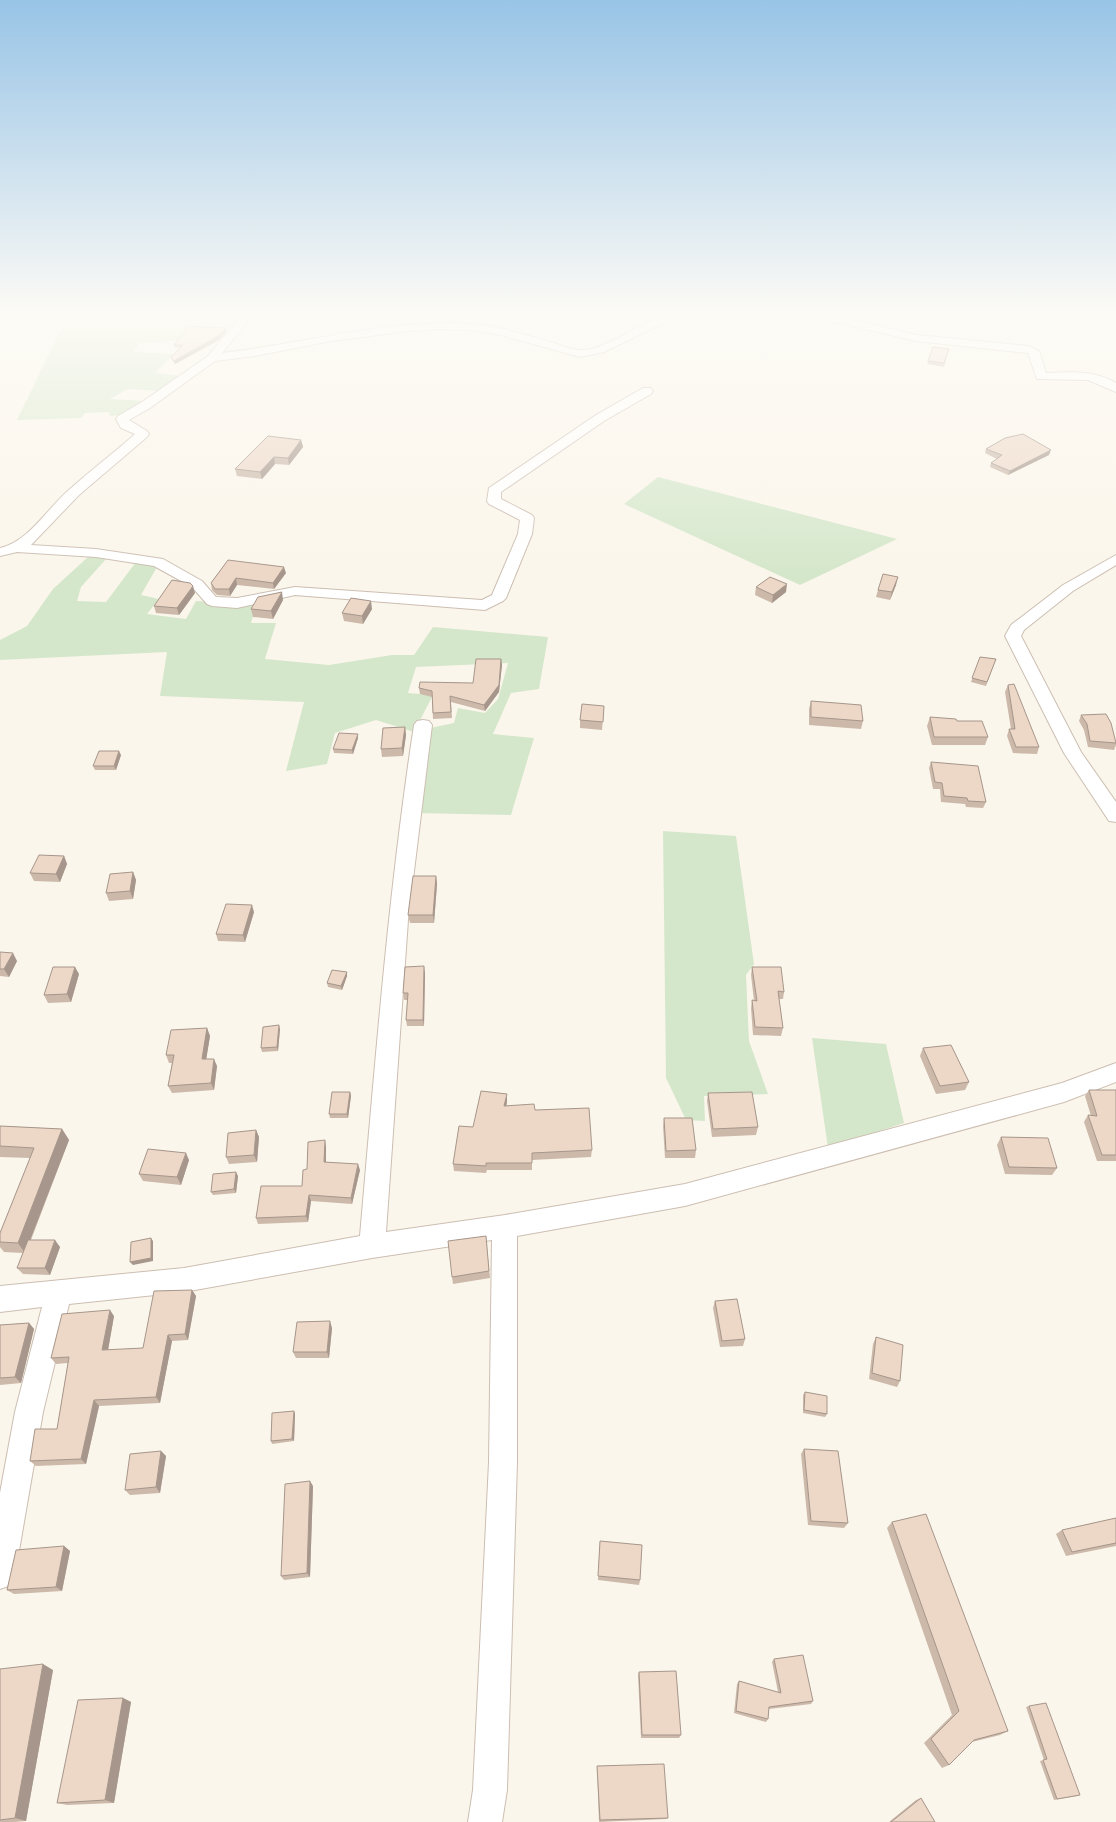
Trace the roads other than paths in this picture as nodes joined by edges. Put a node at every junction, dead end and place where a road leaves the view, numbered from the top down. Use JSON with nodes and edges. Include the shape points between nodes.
{"nodes":[{"id":1,"x":150,"y":402,"type":"edge"},
{"id":2,"x":628,"y":402,"type":"edge"},
{"id":3,"x":17,"y":548,"type":"junction"},
{"id":4,"x":0,"y":552,"type":"edge"},
{"id":5,"x":1116,"y":558,"type":"edge"},
{"id":6,"x":423,"y":725,"type":"dead end"},
{"id":7,"x":1116,"y":816,"type":"edge"},
{"id":8,"x":1116,"y":1072,"type":"edge"},
{"id":9,"x":505,"y":1227,"type":"junction"},
{"id":10,"x":372,"y":1246,"type":"junction"},
{"id":11,"x":59,"y":1293,"type":"junction"},
{"id":12,"x":0,"y":1300,"type":"edge"},
{"id":13,"x":0,"y":1574,"type":"edge"},
{"id":14,"x":485,"y":1822,"type":"edge"}],
"edges":[{"from":1,"to":3,"type":"street","via":[[122,418],[125,425],[143,434],[74,492]]},
{"from":2,"to":3,"type":"street","via":[[494,491],[494,501],[528,518],[498,598],[484,605],[295,591],[237,603],[212,601],[196,584],[158,562],[96,553]]},
{"from":3,"to":4,"type":"street"},
{"from":5,"to":7,"type":"street","via":[[1068,588],[1017,628],[1014,636],[1073,753]]},
{"from":6,"to":10,"type":"street","via":[[412,789],[398,915]]},
{"from":8,"to":9,"type":"street","via":[[1064,1092],[685,1195]]},
{"from":9,"to":10,"type":"street"},
{"from":9,"to":14,"type":"street","via":[[503,1462],[490,1790]]},
{"from":10,"to":11,"type":"street","via":[[184,1280]]},
{"from":11,"to":12,"type":"street"},
{"from":11,"to":13,"type":"street","via":[[29,1412]]}]}
